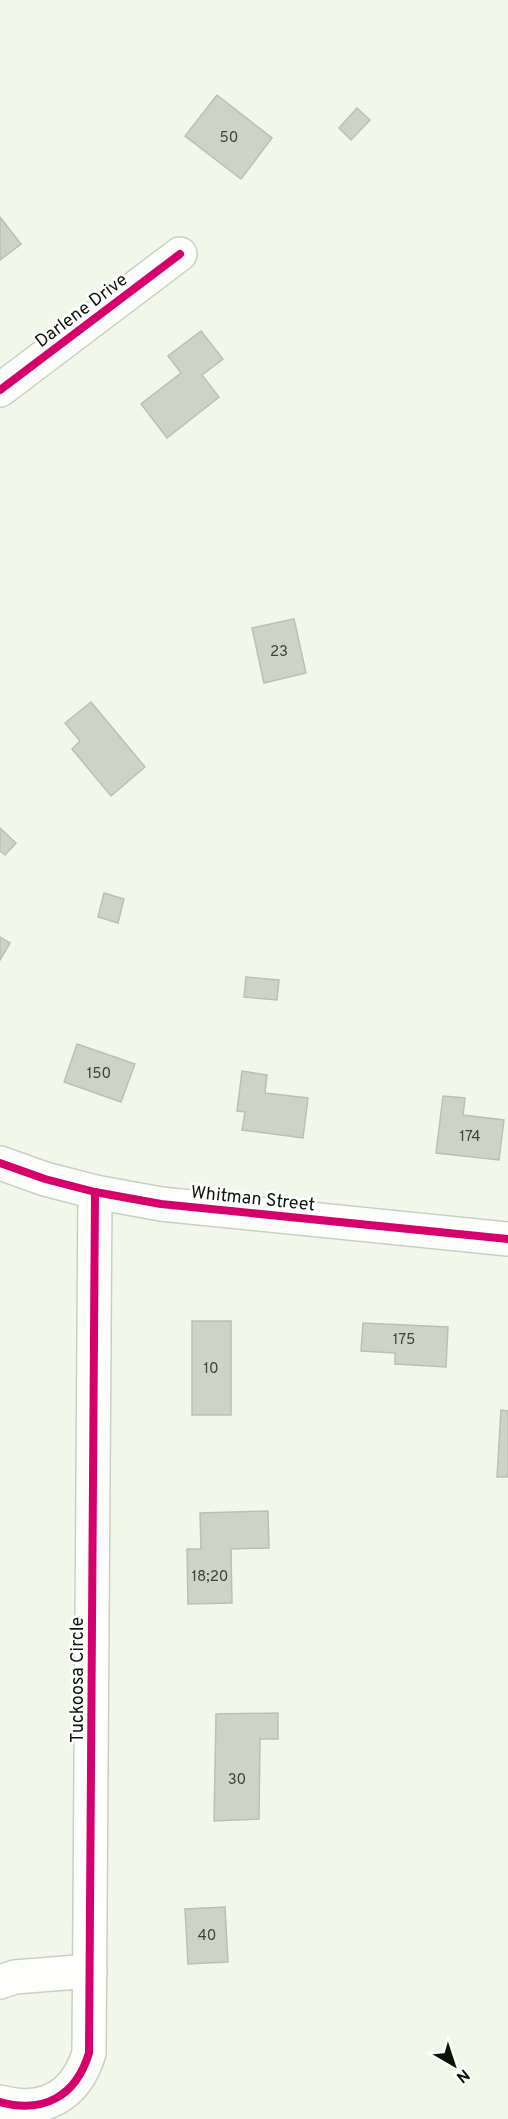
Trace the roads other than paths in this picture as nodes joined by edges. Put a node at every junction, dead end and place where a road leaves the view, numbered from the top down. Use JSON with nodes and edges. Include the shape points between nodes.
{"nodes":[{"id":1,"x":180,"y":254,"type":"dead end"},
{"id":2,"x":0,"y":390,"type":"edge"},
{"id":3,"x":0,"y":1163,"type":"edge"},
{"id":4,"x":95,"y":1192,"type":"junction"},
{"id":5,"x":508,"y":1239,"type":"edge"},
{"id":6,"x":90,"y":1971,"type":"junction"},
{"id":7,"x":0,"y":1982,"type":"edge"},
{"id":8,"x":0,"y":2102,"type":"edge"}],
"edges":[{"from":1,"to":2,"type":"street","name":"Darlene Drive"},
{"from":3,"to":4,"type":"street","name":"Whitman Street"},
{"from":4,"to":5,"type":"street","name":"Whitman Street","via":[[161,1204]]},
{"from":4,"to":6,"type":"street","name":"Tuckoosa Circle"},
{"from":6,"to":7,"type":"street","via":[[15,1977]]},
{"from":6,"to":8,"type":"street","name":"Tuckoosa Circle","via":[[89,2053],[78,2079],[62,2095],[42,2104],[27,2107]]}]}
